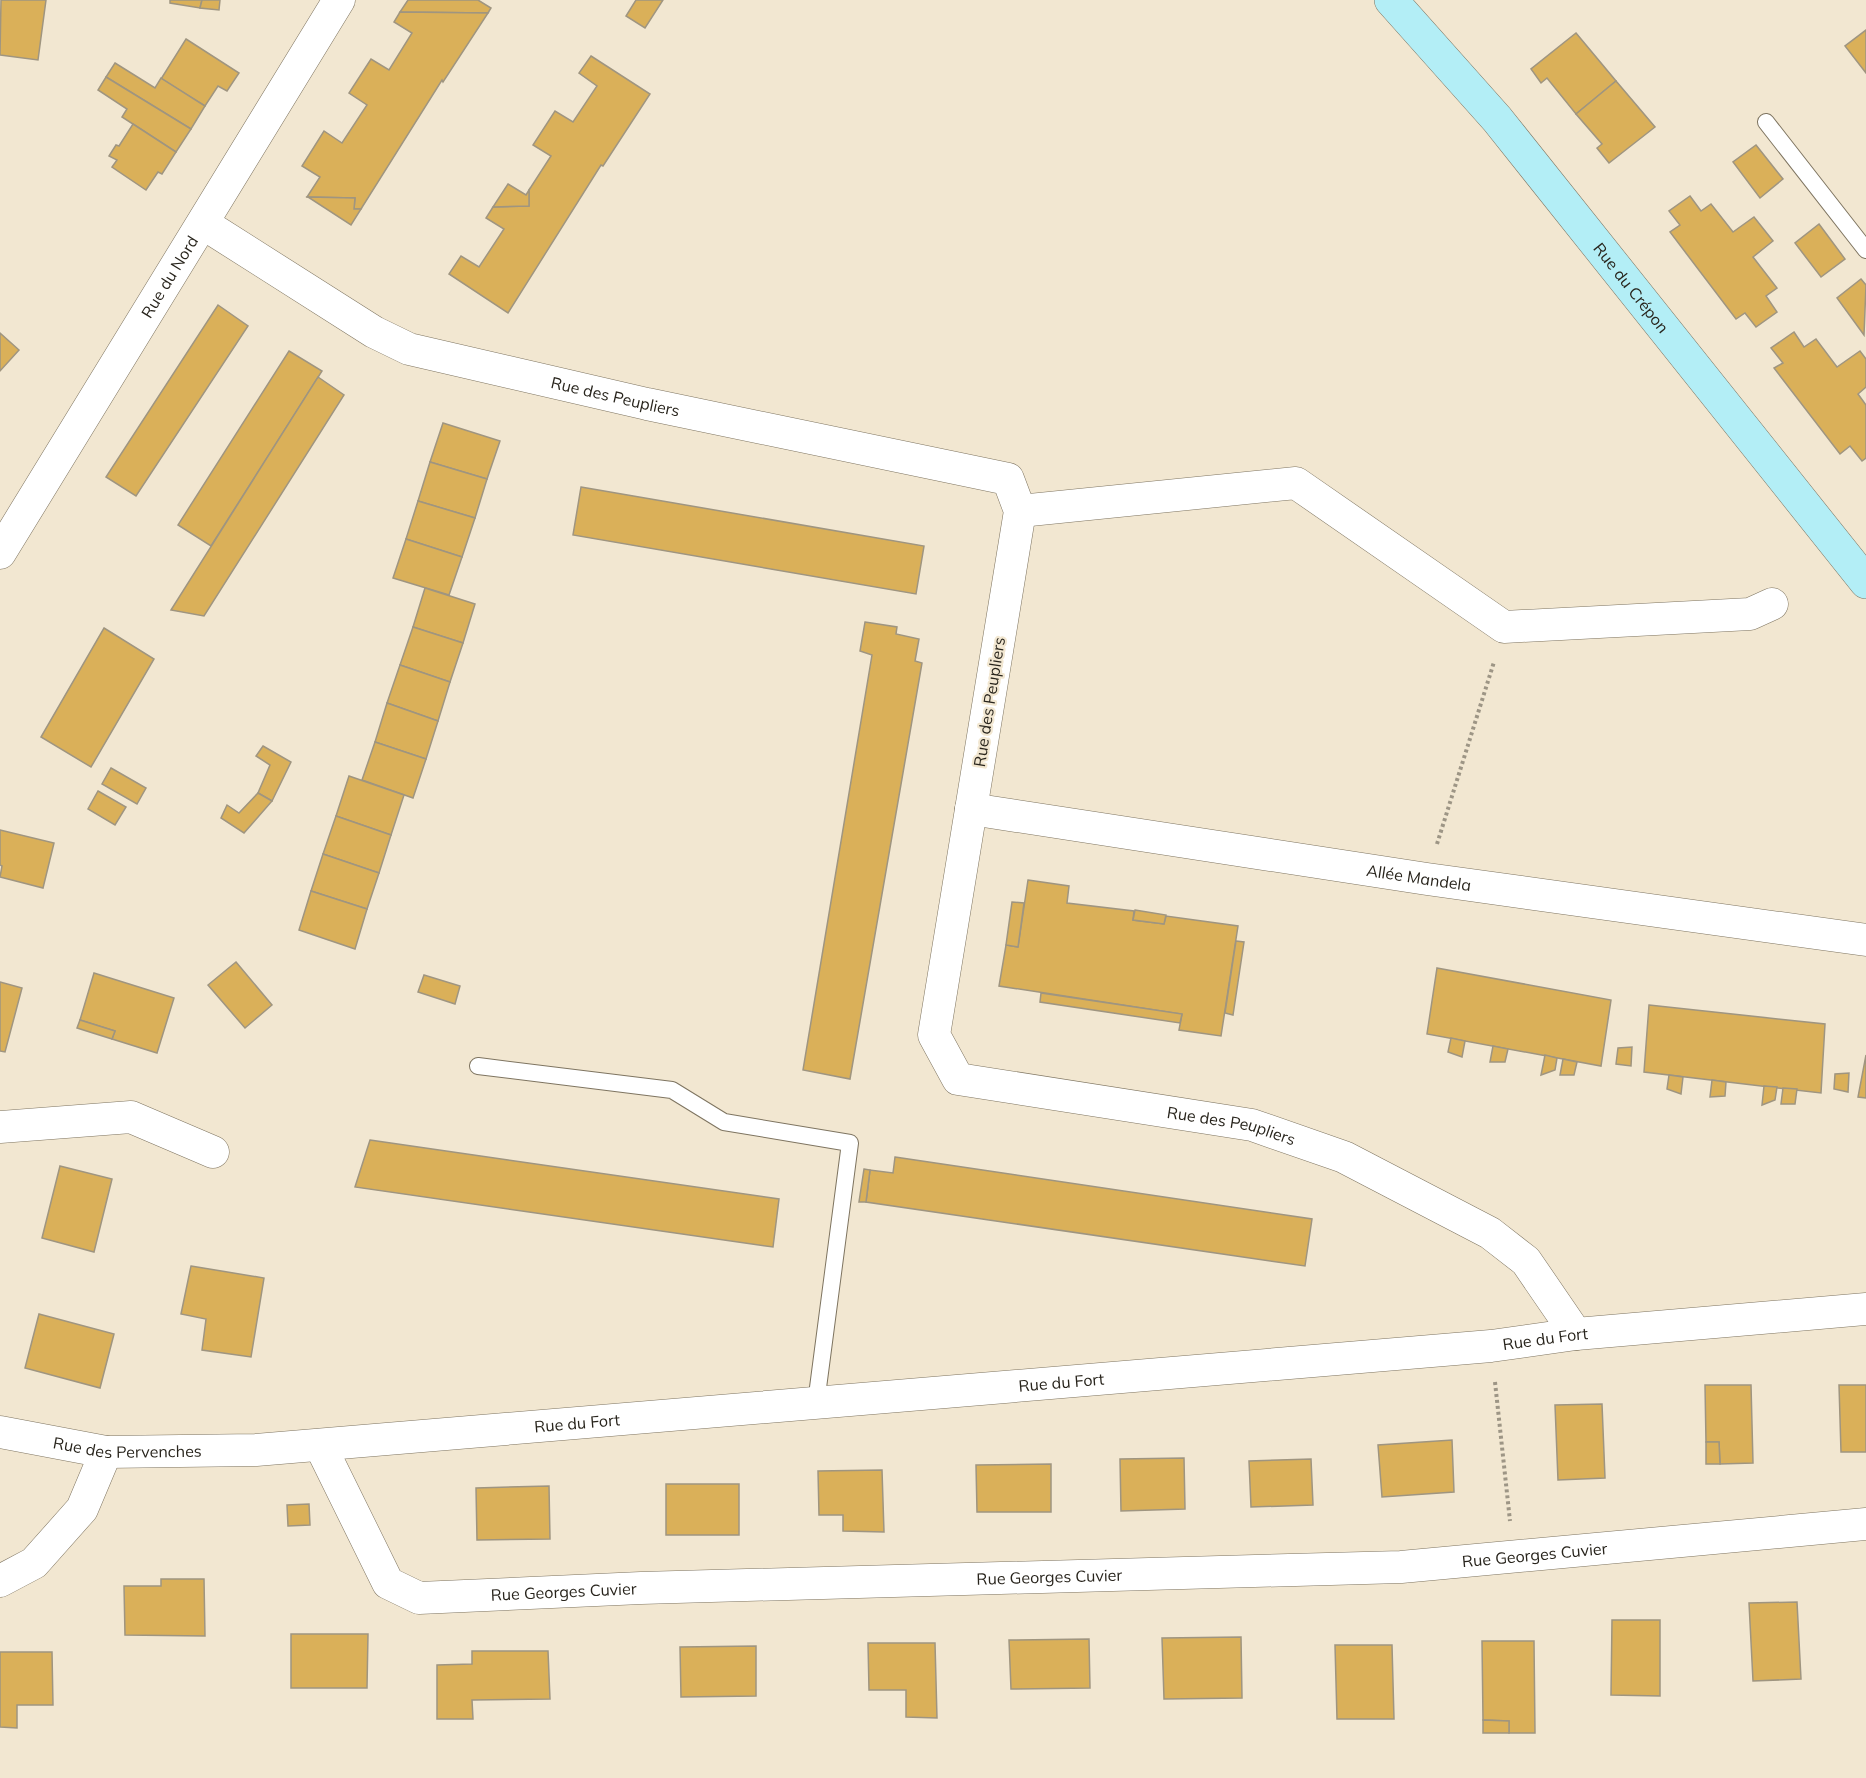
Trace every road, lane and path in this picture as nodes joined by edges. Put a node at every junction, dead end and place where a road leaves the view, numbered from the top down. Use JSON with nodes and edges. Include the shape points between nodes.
{"nodes":[{"id":1,"x":339,"y":0,"type":"edge"},
{"id":2,"x":1390,"y":0,"type":"edge"},
{"id":3,"x":1766,"y":122,"type":"dead end"},
{"id":4,"x":204,"y":224,"type":"junction"},
{"id":5,"x":1866,"y":250,"type":"edge"},
{"id":6,"x":1020,"y":511,"type":"junction"},
{"id":7,"x":0,"y":553,"type":"edge"},
{"id":8,"x":1866,"y":582,"type":"edge"},
{"id":9,"x":1772,"y":604,"type":"dead end"},
{"id":10,"x":1504,"y":627,"type":"junction"},
{"id":11,"x":971,"y":810,"type":"junction"},
{"id":12,"x":1427,"y":879,"type":"junction"},
{"id":13,"x":1866,"y":940,"type":"edge"},
{"id":14,"x":478,"y":1066,"type":"dead end"},
{"id":15,"x":0,"y":1127,"type":"edge"},
{"id":16,"x":213,"y":1152,"type":"dead end"},
{"id":17,"x":1866,"y":1309,"type":"edge"},
{"id":18,"x":1576,"y":1334,"type":"junction"},
{"id":19,"x":1491,"y":1346,"type":"junction"},
{"id":20,"x":816,"y":1403,"type":"junction"},
{"id":21,"x":0,"y":1432,"type":"edge"},
{"id":22,"x":320,"y":1445,"type":"junction"},
{"id":23,"x":256,"y":1450,"type":"joint"},
{"id":24,"x":106,"y":1452,"type":"junction"},
{"id":25,"x":1866,"y":1524,"type":"edge"},
{"id":26,"x":1514,"y":1556,"type":"junction"},
{"id":27,"x":0,"y":1581,"type":"edge"}],
"edges":[{"from":1,"to":4,"type":"street","name":"Rue du Nord"},
{"from":2,"to":8,"type":"street","name":"Rue du Crépon","via":[[1497,119]]},
{"from":3,"to":5,"type":"lane"},
{"from":4,"to":6,"type":"street","name":"Rue des Peupliers","via":[[374,332],[409,349],[647,404],[1008,478]]},
{"from":4,"to":7,"type":"street","name":"Rue du Nord"},
{"from":6,"to":10,"type":"street","via":[[1296,483]]},
{"from":6,"to":11,"type":"street","name":"Rue des Peupliers"},
{"from":9,"to":10,"type":"street","via":[[1750,614]]},
{"from":10,"to":12,"type":"path"},
{"from":11,"to":12,"type":"street","name":"Allée Mandela"},
{"from":11,"to":18,"type":"street","name":"Rue des Peupliers","via":[[934,1035],[958,1079],[1252,1125],[1344,1157],[1490,1233],[1526,1261]]},
{"from":12,"to":13,"type":"street","name":"Allée Mandela"},
{"from":14,"to":20,"type":"lane","via":[[672,1090],[724,1122],[850,1143]]},
{"from":15,"to":16,"type":"street","via":[[131,1117]]},
{"from":17,"to":18,"type":"street","name":"Rue du Fort"},
{"from":18,"to":19,"type":"street","name":"Rue du Fort"},
{"from":19,"to":20,"type":"street","name":"Rue du Fort"},
{"from":19,"to":26,"type":"path"},
{"from":20,"to":22,"type":"street","name":"Rue du Fort"},
{"from":21,"to":24,"type":"street","name":"Rue des Pervenches"},
{"from":22,"to":23,"type":"street","name":"Rue du Fort"},
{"from":22,"to":26,"type":"street","name":"Rue Georges Cuvier","via":[[388,1583],[419,1598],[1401,1567]]},
{"from":23,"to":24,"type":"street","name":"Rue des Pervenches"},
{"from":24,"to":27,"type":"street","via":[[82,1509],[34,1563]]},
{"from":25,"to":26,"type":"street","name":"Rue Georges Cuvier"}]}
